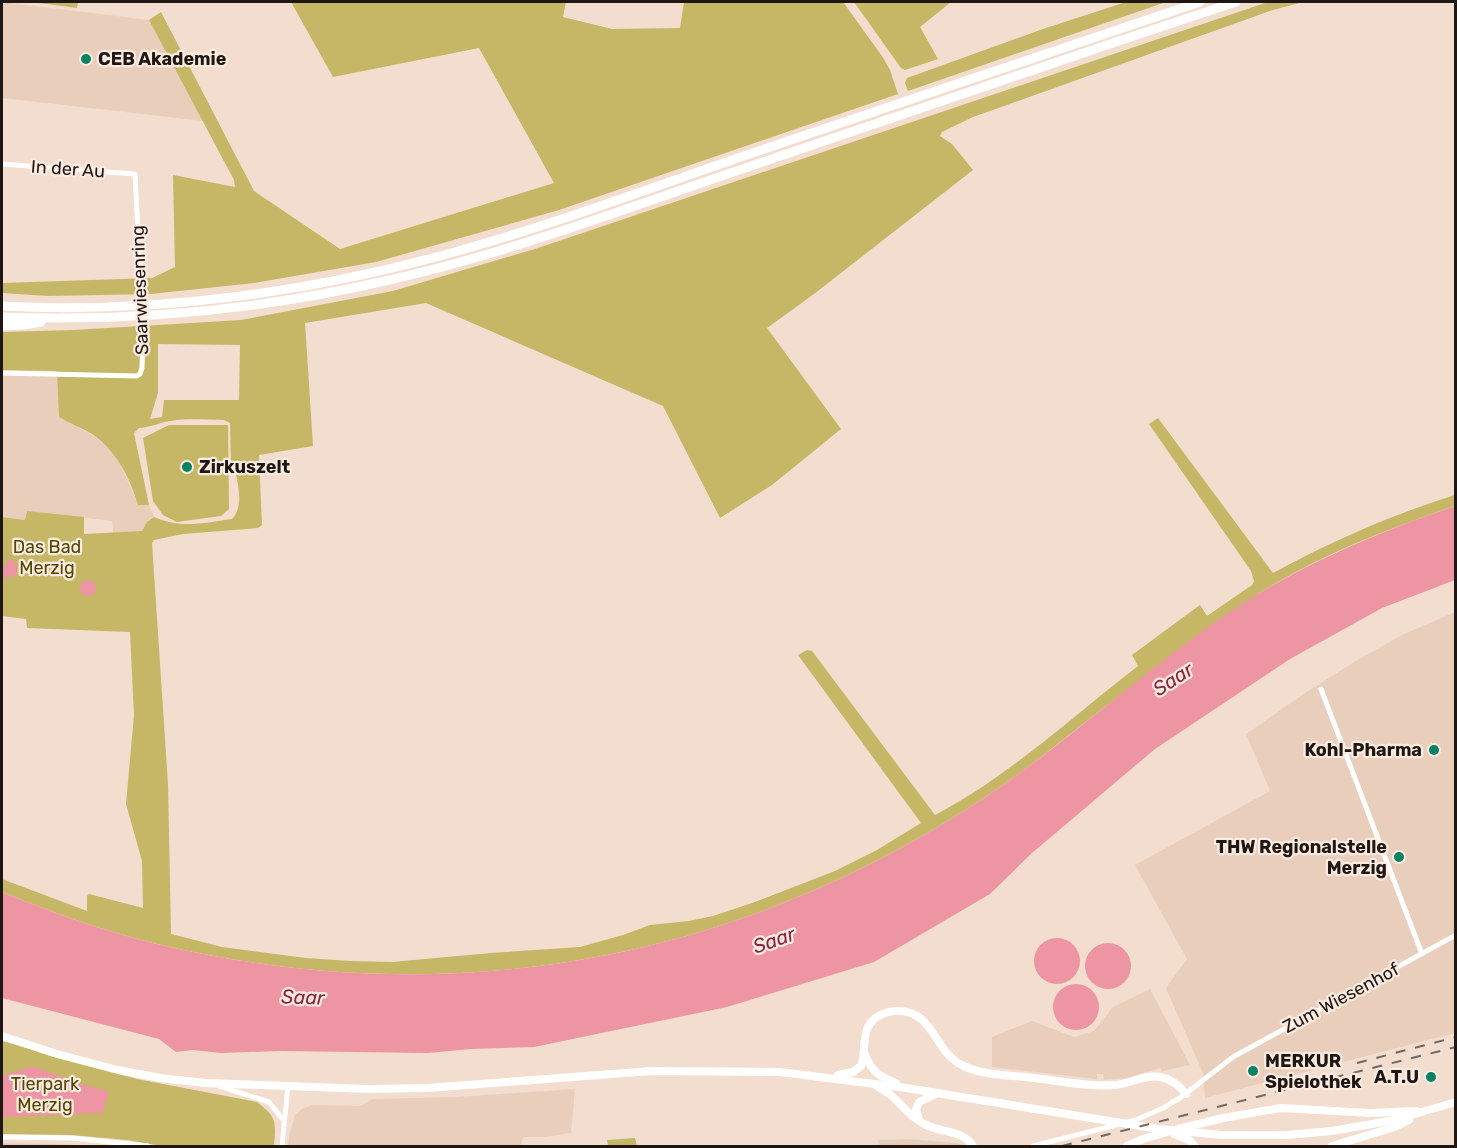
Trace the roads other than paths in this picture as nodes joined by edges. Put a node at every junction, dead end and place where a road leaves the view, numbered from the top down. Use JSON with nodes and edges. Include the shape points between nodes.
{"nodes":[{"id":1,"x":1200,"y":2,"type":"edge"},
{"id":2,"x":1236,"y":2,"type":"edge"},
{"id":3,"x":2,"y":164,"type":"edge"},
{"id":4,"x":135,"y":174,"type":"joint"},
{"id":5,"x":2,"y":300,"type":"edge"},
{"id":6,"x":2,"y":306,"type":"edge"},
{"id":7,"x":36,"y":308,"type":"junction"},
{"id":8,"x":2,"y":317,"type":"edge"},
{"id":9,"x":62,"y":318,"type":"junction"},
{"id":10,"x":2,"y":326,"type":"edge"},
{"id":11,"x":2,"y":373,"type":"edge"},
{"id":12,"x":1321,"y":689,"type":"dead end"},
{"id":13,"x":1455,"y":935,"type":"edge"},
{"id":14,"x":1422,"y":954,"type":"junction"},
{"id":15,"x":2,"y":1036,"type":"edge"},
{"id":16,"x":864,"y":1052,"type":"junction"},
{"id":17,"x":830,"y":1077,"type":"junction"},
{"id":18,"x":870,"y":1082,"type":"junction"},
{"id":19,"x":205,"y":1083,"type":"junction"},
{"id":20,"x":288,"y":1086,"type":"junction"},
{"id":21,"x":906,"y":1088,"type":"junction"},
{"id":22,"x":938,"y":1094,"type":"junction"},
{"id":23,"x":1186,"y":1094,"type":"junction"},
{"id":24,"x":1455,"y":1102,"type":"edge"},
{"id":25,"x":1429,"y":1110,"type":"junction"},
{"id":26,"x":284,"y":1121,"type":"junction"},
{"id":27,"x":920,"y":1121,"type":"junction"},
{"id":28,"x":1159,"y":1129,"type":"junction"},
{"id":29,"x":2,"y":1137,"type":"edge"},
{"id":30,"x":148,"y":1146,"type":"edge"},
{"id":31,"x":282,"y":1146,"type":"edge"},
{"id":32,"x":973,"y":1146,"type":"edge"},
{"id":33,"x":1033,"y":1146,"type":"edge"},
{"id":34,"x":1127,"y":1146,"type":"edge"},
{"id":35,"x":1195,"y":1146,"type":"edge"},
{"id":36,"x":1332,"y":1146,"type":"edge"}],
"edges":[{"from":1,"to":7,"type":"highway","via":[[466,249],[345,279],[255,294],[152,304]]},
{"from":2,"to":9,"type":"highway","via":[[469,260],[347,290],[256,305],[152,316]]},
{"from":3,"to":4,"type":"street","name":"In der Au"},
{"from":4,"to":11,"type":"street","name":"Saarwiesenring","via":[[143,331],[140,374],[130,377]]},
{"from":5,"to":7,"type":"highway"},
{"from":6,"to":7,"type":"highway"},
{"from":8,"to":9,"type":"highway"},
{"from":9,"to":10,"type":"highway"},
{"from":12,"to":14,"type":"street"},
{"from":13,"to":14,"type":"street","name":"Zum Wiesenhof"},
{"from":14,"to":23,"type":"street","name":"Zum Wiesenhof","via":[[1233,1057]]},
{"from":15,"to":19,"type":"main road","via":[[108,1067]]},
{"from":16,"to":17,"type":"main road","via":[[858,1069]]},
{"from":16,"to":21,"type":"main road","via":[[869,1066],[880,1077]]},
{"from":16,"to":23,"type":"main road","via":[[869,1025],[889,1011],[903,1011],[921,1018],[956,1061],[975,1070],[1104,1085],[1155,1076],[1170,1080]]},
{"from":17,"to":18,"type":"main road"},
{"from":17,"to":20,"type":"main road","via":[[652,1071],[427,1088]]},
{"from":18,"to":21,"type":"main road"},
{"from":18,"to":27,"type":"main road","via":[[893,1096]]},
{"from":19,"to":20,"type":"main road"},
{"from":19,"to":26,"type":"street","via":[[269,1102]]},
{"from":20,"to":26,"type":"street"},
{"from":21,"to":22,"type":"main road"},
{"from":22,"to":27,"type":"main road","via":[[918,1102]]},
{"from":22,"to":28,"type":"main road"},
{"from":23,"to":33,"type":"street","name":"Zum Wiesenhof","via":[[1136,1120]]},
{"from":24,"to":25,"type":"main road"},
{"from":25,"to":28,"type":"main road","via":[[1332,1131],[1257,1136]]},
{"from":25,"to":34,"type":"main road","via":[[1370,1113],[1272,1109],[1152,1136]]},
{"from":25,"to":36,"type":"main road","via":[[1395,1127]]},
{"from":26,"to":31,"type":"street"},
{"from":27,"to":32,"type":"main road","via":[[959,1134]]},
{"from":28,"to":35,"type":"main road","via":[[1183,1137]]},
{"from":29,"to":30,"type":"street","via":[[72,1138]]}]}
